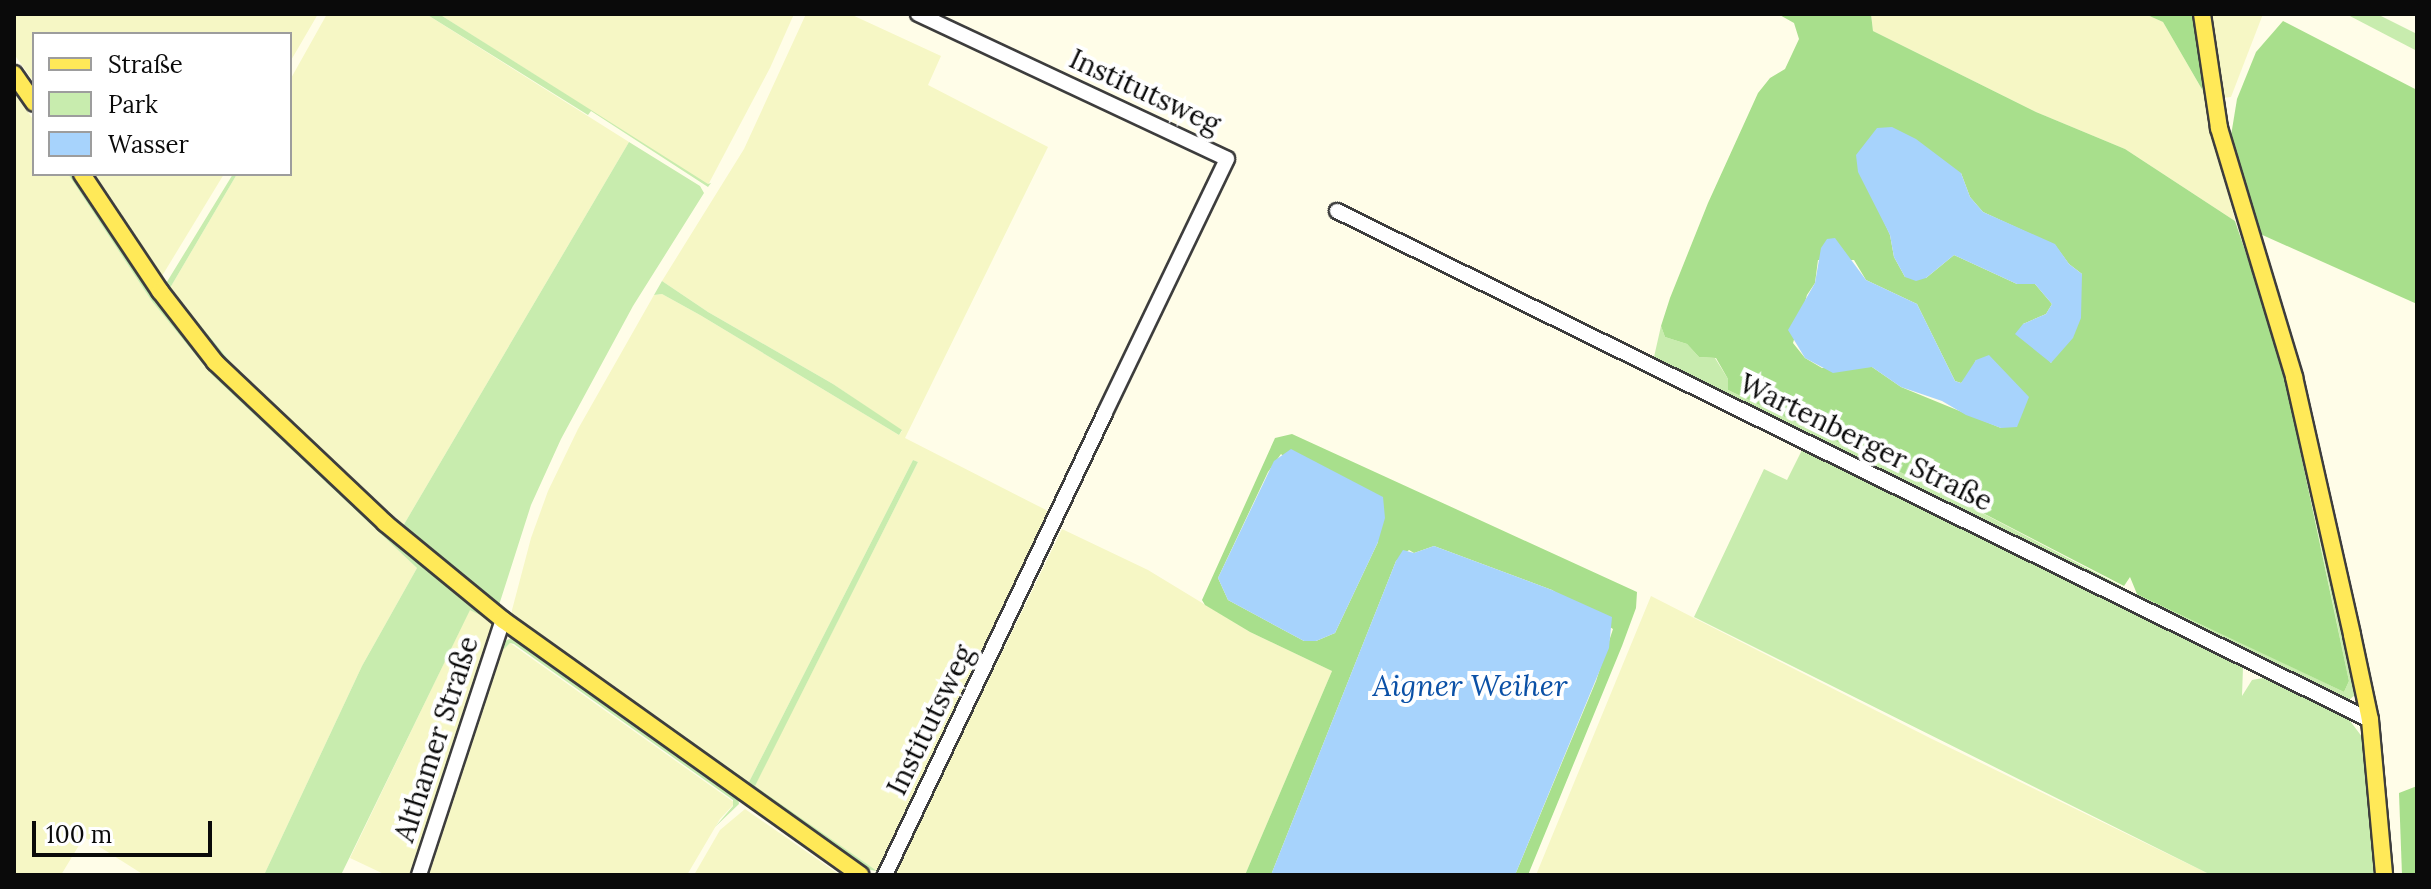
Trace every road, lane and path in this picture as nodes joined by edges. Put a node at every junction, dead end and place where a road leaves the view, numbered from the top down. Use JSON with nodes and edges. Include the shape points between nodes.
{"nodes":[{"id":1,"x":918,"y":14,"type":"edge"},
{"id":2,"x":2202,"y":14,"type":"edge"},
{"id":3,"x":14,"y":74,"type":"edge"},
{"id":4,"x":32,"y":100,"type":"edge"},
{"id":5,"x":83,"y":176,"type":"edge"},
{"id":6,"x":1337,"y":211,"type":"dead end"},
{"id":7,"x":503,"y":620,"type":"junction"},
{"id":8,"x":2370,"y":720,"type":"junction"},
{"id":9,"x":419,"y":875,"type":"edge"},
{"id":10,"x":860,"y":875,"type":"edge"},
{"id":11,"x":885,"y":875,"type":"edge"},
{"id":12,"x":2384,"y":875,"type":"edge"}],
"edges":[{"from":1,"to":11,"type":"street","name":"Institutsweg","via":[[1227,159]]},
{"from":2,"to":8,"type":"main road","via":[[2219,128],[2294,377]]},
{"from":3,"to":4,"type":"main road"},
{"from":5,"to":7,"type":"main road","via":[[215,362],[385,523]]},
{"from":6,"to":8,"type":"street","name":"Wartenberger Straße"},
{"from":7,"to":9,"type":"street","name":"Althamer Straße"},
{"from":7,"to":10,"type":"main road"},
{"from":8,"to":12,"type":"main road"}]}
